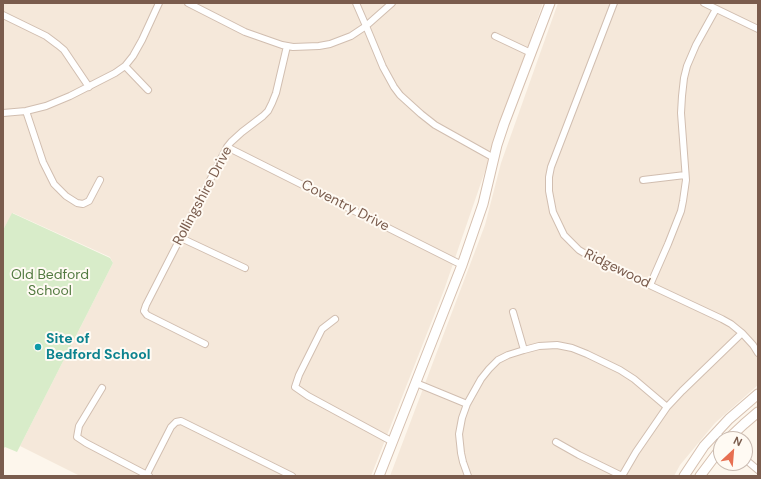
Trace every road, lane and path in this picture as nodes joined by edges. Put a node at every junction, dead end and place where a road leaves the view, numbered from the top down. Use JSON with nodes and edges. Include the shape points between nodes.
{"nodes":[{"id":1,"x":159,"y":3,"type":"edge"},
{"id":2,"x":188,"y":3,"type":"edge"},
{"id":3,"x":356,"y":3,"type":"edge"},
{"id":4,"x":392,"y":3,"type":"edge"},
{"id":5,"x":550,"y":3,"type":"edge"},
{"id":6,"x":614,"y":3,"type":"edge"},
{"id":7,"x":704,"y":3,"type":"edge"},
{"id":8,"x":716,"y":9,"type":"junction"},
{"id":9,"x":3,"y":15,"type":"edge"},
{"id":10,"x":366,"y":26,"type":"junction"},
{"id":11,"x":758,"y":29,"type":"edge"},
{"id":12,"x":495,"y":36,"type":"dead end"},
{"id":13,"x":287,"y":46,"type":"junction"},
{"id":14,"x":531,"y":53,"type":"junction"},
{"id":15,"x":125,"y":66,"type":"junction"},
{"id":16,"x":89,"y":87,"type":"junction"},
{"id":17,"x":148,"y":90,"type":"dead end"},
{"id":18,"x":26,"y":111,"type":"junction"},
{"id":19,"x":3,"y":113,"type":"edge"},
{"id":20,"x":227,"y":147,"type":"junction"},
{"id":21,"x":494,"y":158,"type":"junction"},
{"id":22,"x":685,"y":175,"type":"junction"},
{"id":23,"x":100,"y":180,"type":"dead end"},
{"id":24,"x":643,"y":180,"type":"dead end"},
{"id":25,"x":181,"y":238,"type":"junction"},
{"id":26,"x":462,"y":265,"type":"junction"},
{"id":27,"x":245,"y":268,"type":"dead end"},
{"id":28,"x":650,"y":285,"type":"junction"},
{"id":29,"x":513,"y":312,"type":"dead end"},
{"id":30,"x":336,"y":319,"type":"dead end"},
{"id":31,"x":742,"y":333,"type":"junction"},
{"id":32,"x":206,"y":344,"type":"dead end"},
{"id":33,"x":524,"y":350,"type":"junction"},
{"id":34,"x":758,"y":353,"type":"edge"},
{"id":35,"x":416,"y":383,"type":"junction"},
{"id":36,"x":102,"y":388,"type":"dead end"},
{"id":37,"x":758,"y":394,"type":"edge"},
{"id":38,"x":467,"y":404,"type":"junction"},
{"id":39,"x":667,"y":407,"type":"junction"},
{"id":40,"x":758,"y":412,"type":"edge"},
{"id":41,"x":722,"y":431,"type":"edge"},
{"id":42,"x":737,"y":431,"type":"edge"},
{"id":43,"x":713,"y":440,"type":"edge"},
{"id":44,"x":393,"y":442,"type":"junction"},
{"id":45,"x":556,"y":442,"type":"dead end"},
{"id":46,"x":713,"y":459,"type":"edge"},
{"id":47,"x":148,"y":476,"type":"edge"},
{"id":48,"x":292,"y":476,"type":"edge"},
{"id":49,"x":379,"y":476,"type":"edge"},
{"id":50,"x":468,"y":476,"type":"edge"},
{"id":51,"x":622,"y":476,"type":"edge"},
{"id":52,"x":684,"y":476,"type":"edge"},
{"id":53,"x":700,"y":476,"type":"edge"}],
"edges":[{"from":1,"to":15,"type":"street","via":[[139,46]]},
{"from":2,"to":13,"type":"street","via":[[245,32]]},
{"from":3,"to":10,"type":"street"},
{"from":4,"to":10,"type":"street"},
{"from":5,"to":14,"type":"street"},
{"from":6,"to":28,"type":"street","name":"Ridgewood","via":[[551,167],[549,191],[552,212],[559,227],[579,250]]},
{"from":7,"to":8,"type":"street"},
{"from":8,"to":11,"type":"street"},
{"from":8,"to":22,"type":"street","via":[[696,45],[684,78],[681,113]]},
{"from":9,"to":16,"type":"street","via":[[46,36],[64,50]]},
{"from":10,"to":13,"type":"street","via":[[351,36],[330,44]]},
{"from":10,"to":21,"type":"street","via":[[383,67],[400,95],[435,125]]},
{"from":12,"to":14,"type":"street"},
{"from":13,"to":20,"type":"street","name":"Rollingshire Drive","via":[[276,93],[268,111]]},
{"from":14,"to":21,"type":"street"},
{"from":15,"to":16,"type":"street"},
{"from":15,"to":17,"type":"street"},
{"from":16,"to":18,"type":"street","via":[[46,106]]},
{"from":18,"to":19,"type":"street"},
{"from":18,"to":23,"type":"street","via":[[43,162],[54,184],[66,196],[83,204],[89,201]]},
{"from":20,"to":25,"type":"street","name":"Rollingshire Drive"},
{"from":20,"to":26,"type":"street","name":"Coventry Drive"},
{"from":21,"to":26,"type":"street","via":[[483,204]]},
{"from":22,"to":24,"type":"street"},
{"from":22,"to":28,"type":"street","via":[[681,211]]},
{"from":25,"to":27,"type":"street"},
{"from":25,"to":32,"type":"street","name":"Rollingshire Drive","via":[[144,311],[147,315]]},
{"from":26,"to":35,"type":"street"},
{"from":28,"to":31,"type":"street","name":"Ridgewood","via":[[722,319]]},
{"from":29,"to":33,"type":"street"},
{"from":30,"to":44,"type":"street","via":[[322,329],[295,387]]},
{"from":31,"to":34,"type":"street","name":"Ridgewood"},
{"from":31,"to":39,"type":"street"},
{"from":33,"to":38,"type":"street","via":[[498,360],[481,379]]},
{"from":33,"to":39,"type":"street","via":[[539,346],[572,348],[620,370]]},
{"from":35,"to":38,"type":"street"},
{"from":35,"to":44,"type":"street"},
{"from":36,"to":47,"type":"street","via":[[79,426],[76,437]]},
{"from":37,"to":41,"type":"street","via":[[728,419]]},
{"from":38,"to":50,"type":"street","via":[[459,434],[461,453]]},
{"from":39,"to":51,"type":"street"},
{"from":40,"to":42,"type":"street"},
{"from":43,"to":52,"type":"street","via":[[704,446]]},
{"from":44,"to":49,"type":"street"},
{"from":45,"to":51,"type":"street"},
{"from":46,"to":53,"type":"street"},
{"from":47,"to":48,"type":"street","via":[[171,427],[181,421]]}]}
